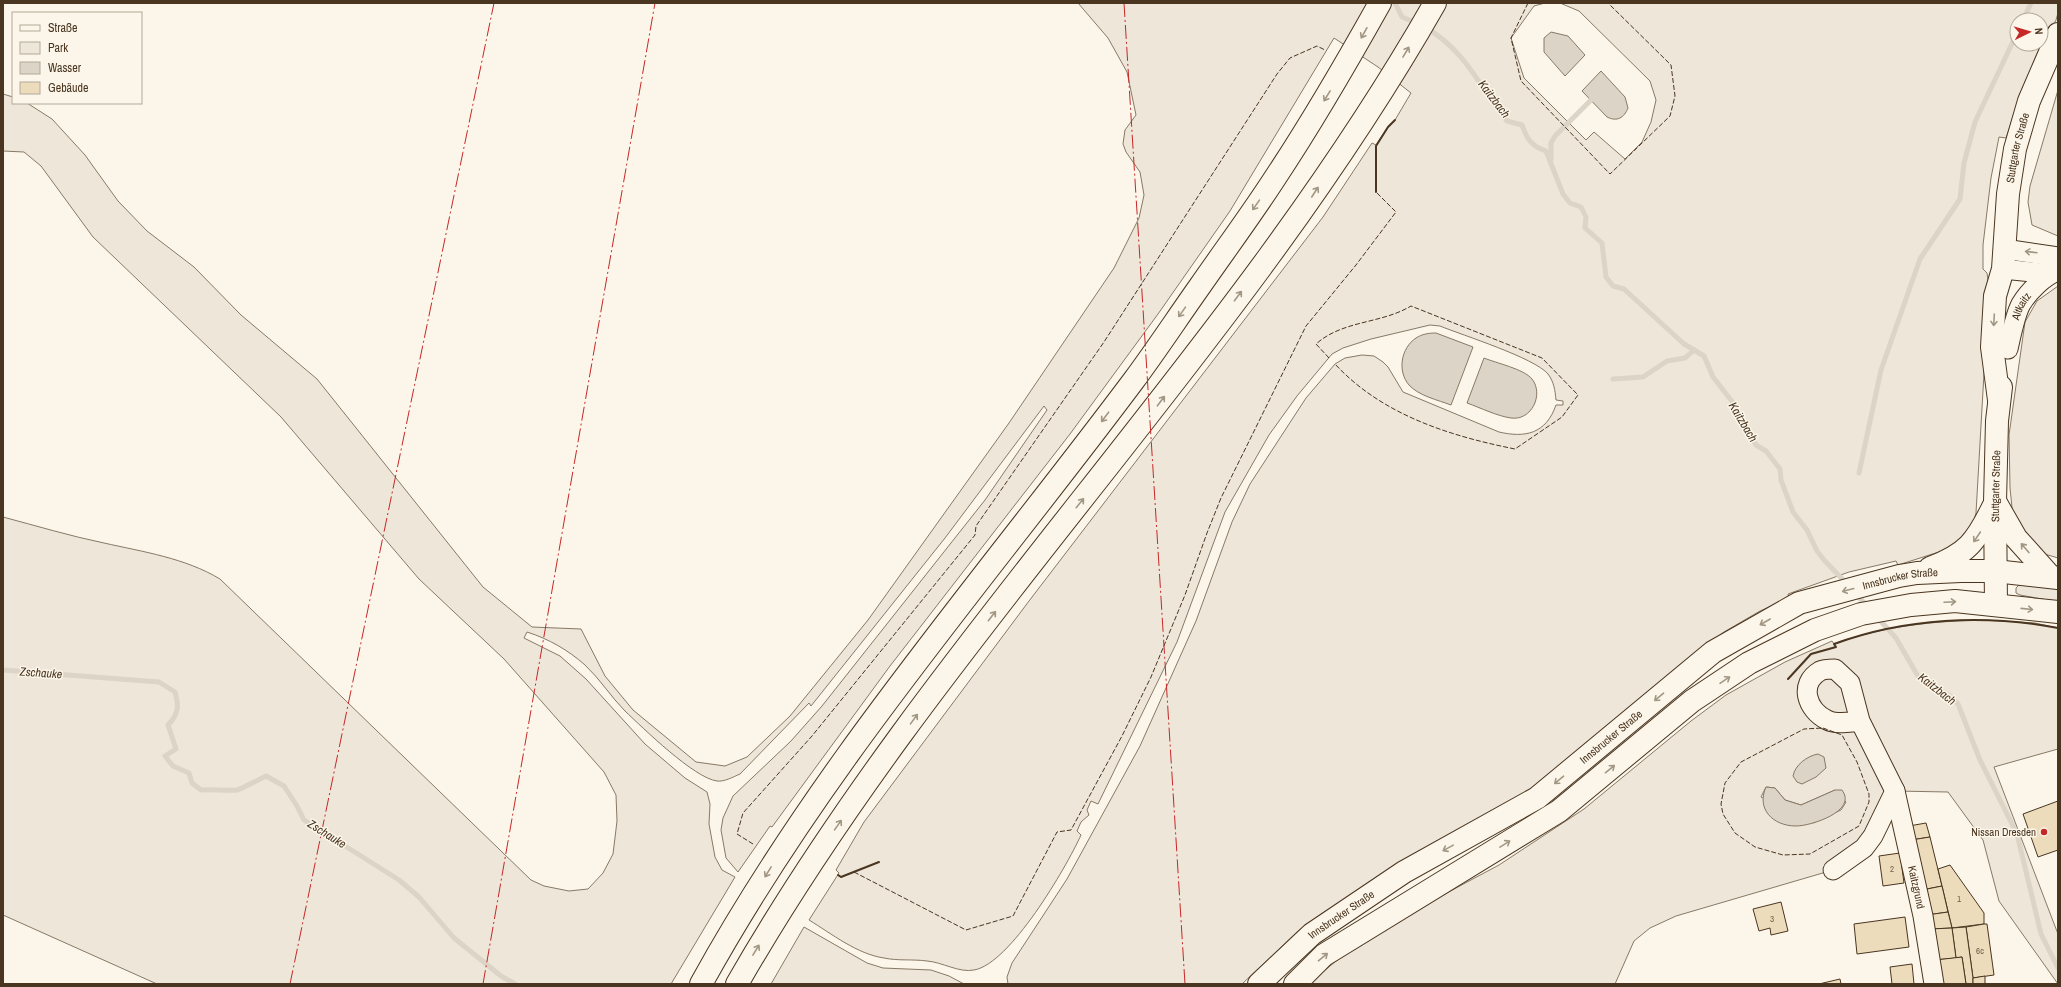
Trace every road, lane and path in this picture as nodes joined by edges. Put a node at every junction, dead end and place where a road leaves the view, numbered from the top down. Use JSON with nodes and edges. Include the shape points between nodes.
{"nodes":[{"id":1,"x":1380,"y":3,"type":"edge"},
{"id":2,"x":1435,"y":3,"type":"edge"},
{"id":3,"x":2058,"y":34,"type":"edge"},
{"id":4,"x":2058,"y":257,"type":"edge"},
{"id":5,"x":2004,"y":259,"type":"junction"},
{"id":6,"x":2054,"y":273,"type":"edge"},
{"id":7,"x":2008,"y":349,"type":"junction"},
{"id":8,"x":1999,"y":400,"type":"junction"},
{"id":9,"x":1995,"y":502,"type":"junction"},
{"id":10,"x":1995,"y":572,"type":"junction"},
{"id":11,"x":1908,"y":575,"type":"junction"},
{"id":12,"x":2055,"y":577,"type":"edge"},
{"id":13,"x":1996,"y":605,"type":"junction"},
{"id":14,"x":2058,"y":612,"type":"edge"},
{"id":15,"x":1860,"y":721,"type":"dead end"},
{"id":16,"x":1895,"y":791,"type":"junction"},
{"id":17,"x":1833,"y":870,"type":"dead end"},
{"id":18,"x":701,"y":984,"type":"edge"},
{"id":19,"x":737,"y":984,"type":"edge"},
{"id":20,"x":1259,"y":984,"type":"edge"},
{"id":21,"x":1295,"y":984,"type":"edge"},
{"id":22,"x":1934,"y":984,"type":"edge"}],
"edges":[{"from":1,"to":18,"type":"main road","one_way":true,"via":[[1276,178],[1135,378],[911,670],[789,839],[725,940]]},
{"from":19,"to":2,"type":"main road","one_way":true,"via":[[816,857],[934,692],[1145,422],[1310,201],[1386,85]]},
{"from":3,"to":5,"type":"main road","name":"Stuttgarter Straße","via":[[2029,102],[2015,149],[2008,194]]},
{"from":4,"to":5,"type":"street","one_way":true},
{"from":5,"to":6,"type":"street","name":"Altkaitz"},
{"from":5,"to":7,"type":"main road","name":"Stuttgarter Straße","via":[[2009,299]]},
{"from":5,"to":8,"type":"main road","name":"Stuttgarter Straße","one_way":true,"via":[[1995,296],[1992,347]]},
{"from":6,"to":7,"type":"street","name":"Altkaitz","via":[[2040,283],[2021,304]]},
{"from":7,"to":8,"type":"main road","name":"Stuttgarter Straße"},
{"from":8,"to":9,"type":"main road","name":"Stuttgarter Straße"},
{"from":9,"to":10,"type":"main road","name":"Stuttgarter Straße"},
{"from":9,"to":11,"type":"main road","one_way":true,"via":[[1977,538],[1967,549],[1944,563]]},
{"from":12,"to":9,"type":"main road","one_way":true,"via":[[2016,538]]},
{"from":10,"to":11,"type":"main road","name":"Innsbrucker Straße","via":[[1961,571]]},
{"from":10,"to":12,"type":"main road","name":"Innsbrucker Straße"},
{"from":10,"to":13,"type":"main road"},
{"from":11,"to":20,"type":"main road","name":"Innsbrucker Straße","one_way":true,"via":[[1799,603],[1713,652],[1537,798],[1404,872],[1312,934]]},
{"from":13,"to":14,"type":"main road","name":"Innsbrucker Straße","one_way":true},
{"from":21,"to":13,"type":"main road","name":"Innsbrucker Straße","one_way":true,"via":[[1324,955],[1559,811],[1692,701],[1749,663],[1815,630],[1861,614],[1911,605],[1955,601]]},
{"from":15,"to":16,"type":"street","name":"Kaitzgrund"},
{"from":16,"to":17,"type":"street","via":[[1869,842]]},
{"from":16,"to":22,"type":"street","name":"Kaitzgrund","via":[[1923,916]]}]}
